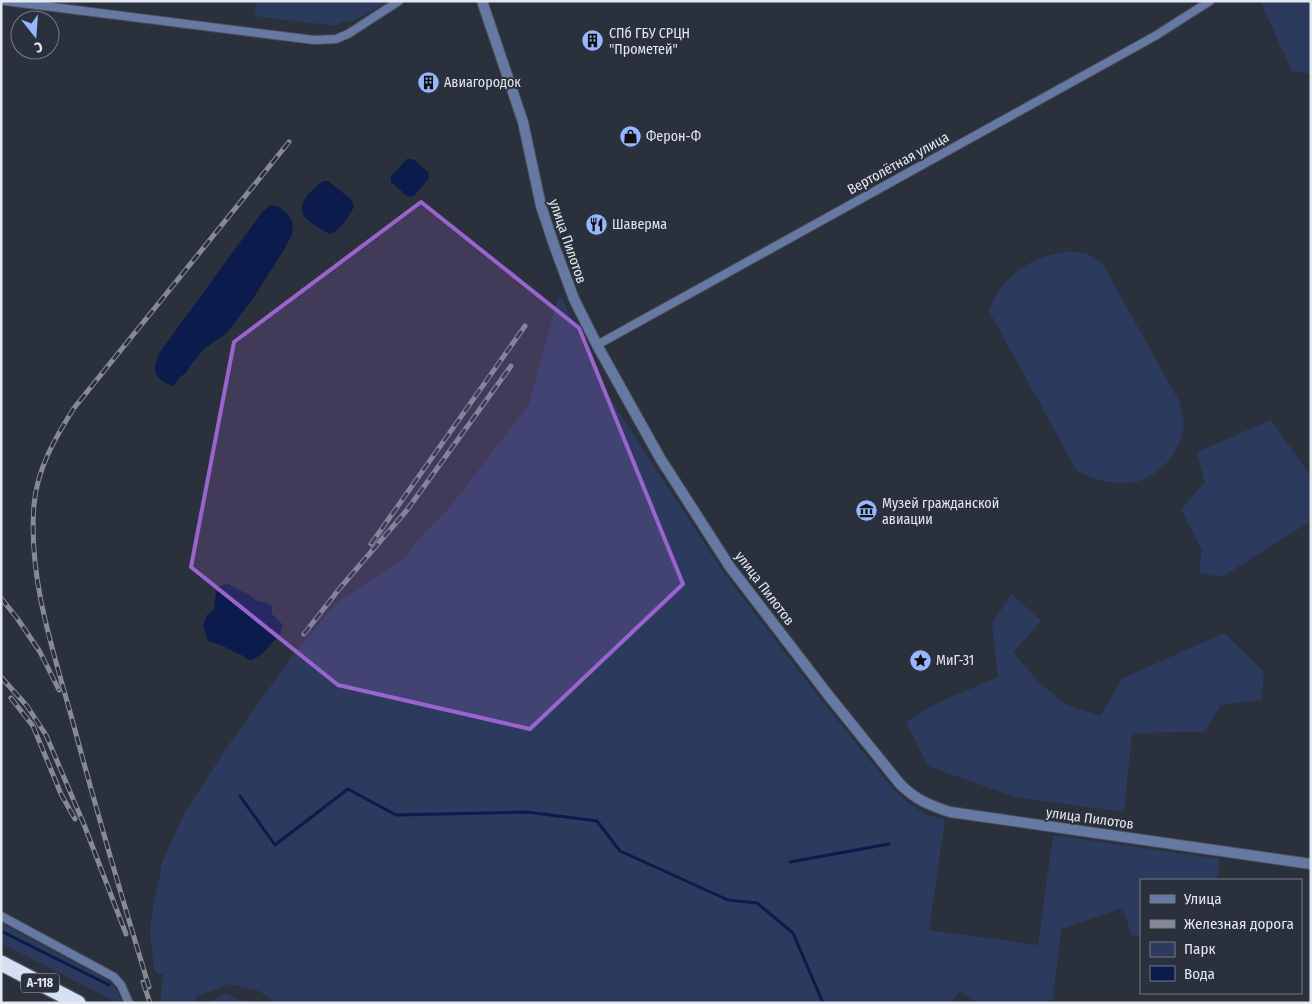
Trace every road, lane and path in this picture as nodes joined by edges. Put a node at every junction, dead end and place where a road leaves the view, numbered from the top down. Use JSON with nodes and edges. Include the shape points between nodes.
{"nodes":[{"id":1,"x":5,"y":1,"type":"edge"},
{"id":2,"x":399,"y":1,"type":"edge"},
{"id":3,"x":482,"y":1,"type":"edge"},
{"id":4,"x":1210,"y":1,"type":"edge"},
{"id":5,"x":597,"y":344,"type":"junction"},
{"id":6,"x":1311,"y":864,"type":"edge"},
{"id":7,"x":1,"y":916,"type":"edge"},
{"id":8,"x":1,"y":963,"type":"edge"},
{"id":9,"x":78,"y":1003,"type":"edge"},
{"id":10,"x":129,"y":1003,"type":"edge"}],
"edges":[{"from":1,"to":2,"type":"street","via":[[319,40],[348,34]]},
{"from":3,"to":5,"type":"street","name":"улица Пилотов","via":[[523,122],[551,237],[574,300]]},
{"from":4,"to":5,"type":"street","name":"Вертолётная улица","via":[[1156,36]]},
{"from":5,"to":6,"type":"street","name":"улица Пилотов","via":[[660,458],[730,567],[829,696],[912,795],[950,812]]},
{"from":7,"to":10,"type":"street","via":[[114,977]]},
{"from":8,"to":9,"type":"highway","number":"А-118"}]}
